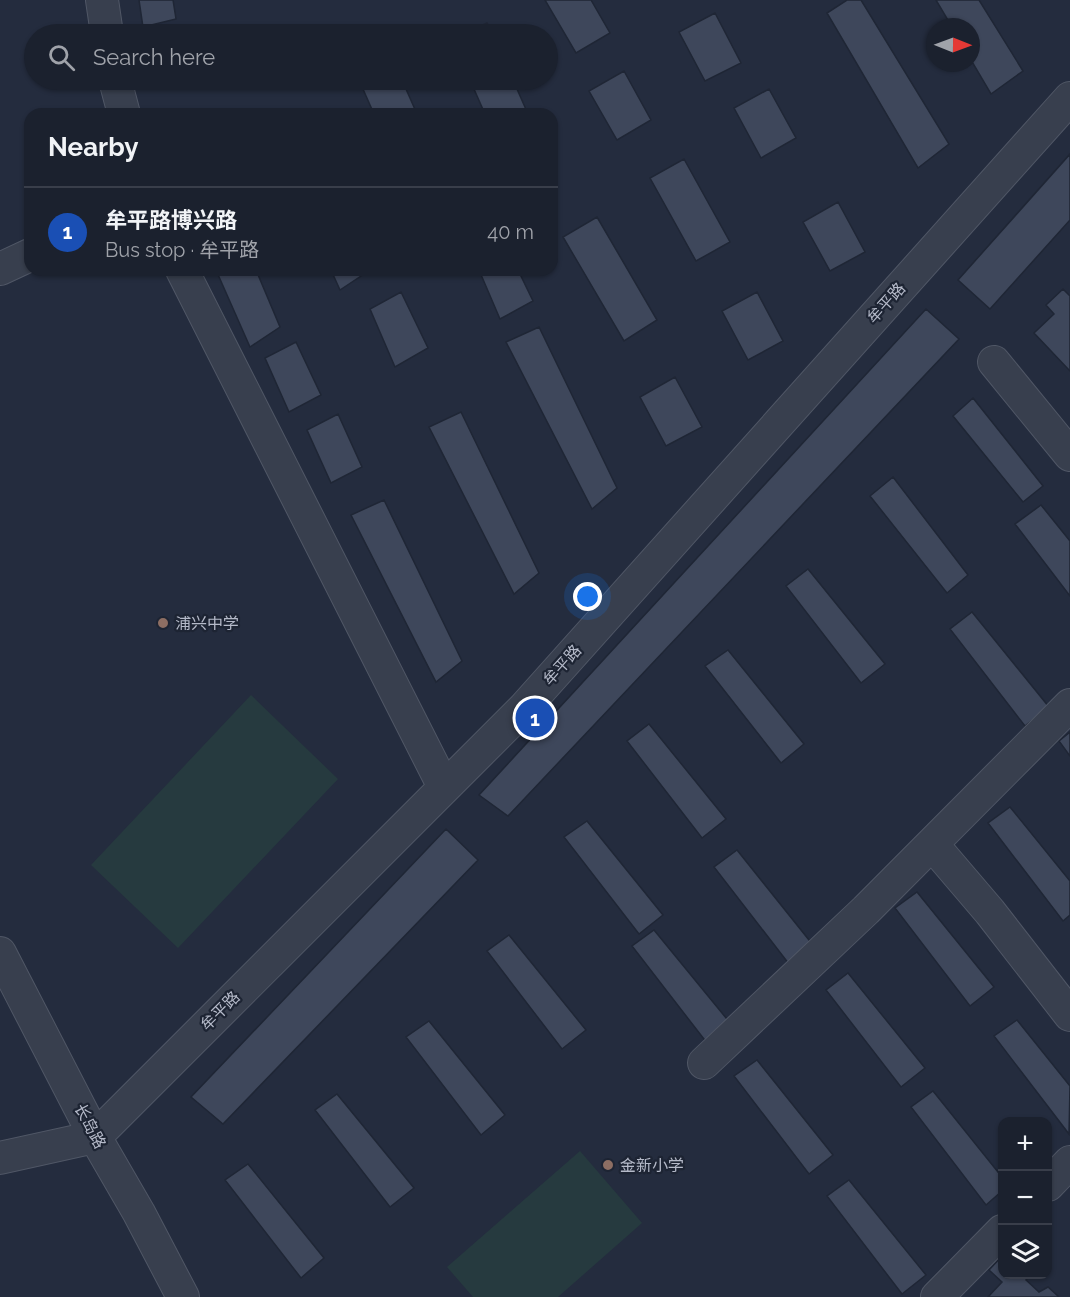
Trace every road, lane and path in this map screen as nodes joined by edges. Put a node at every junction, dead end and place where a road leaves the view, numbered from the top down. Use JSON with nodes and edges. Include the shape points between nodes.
{"nodes":[{"id":1,"x":102,"y":0,"type":"edge"},
{"id":2,"x":106,"y":24,"type":"edge"},
{"id":3,"x":118,"y":90,"type":"edge"},
{"id":4,"x":1070,"y":98,"type":"edge"},
{"id":5,"x":122,"y":108,"type":"edge"},
{"id":6,"x":24,"y":258,"type":"edge"},
{"id":7,"x":0,"y":269,"type":"edge"},
{"id":8,"x":185,"y":276,"type":"edge"},
{"id":9,"x":994,"y":362,"type":"dead end"},
{"id":10,"x":1070,"y":454,"type":"edge"},
{"id":11,"x":1070,"y":705,"type":"edge"},
{"id":12,"x":444,"y":787,"type":"junction"},
{"id":13,"x":932,"y":844,"type":"junction"},
{"id":14,"x":0,"y":953,"type":"edge"},
{"id":15,"x":1070,"y":1015,"type":"edge"},
{"id":16,"x":704,"y":1063,"type":"dead end"},
{"id":17,"x":95,"y":1137,"type":"junction"},
{"id":18,"x":0,"y":1158,"type":"edge"},
{"id":19,"x":1070,"y":1162,"type":"edge"},
{"id":20,"x":1052,"y":1180,"type":"edge"},
{"id":21,"x":998,"y":1235,"type":"edge"},
{"id":22,"x":183,"y":1297,"type":"edge"},
{"id":23,"x":937,"y":1297,"type":"edge"}],
"edges":[{"from":1,"to":2,"type":"street"},
{"from":3,"to":5,"type":"street"},
{"from":4,"to":12,"type":"street","name":"牟平路","via":[[524,708]]},
{"from":6,"to":7,"type":"street"},
{"from":8,"to":12,"type":"street"},
{"from":9,"to":10,"type":"street"},
{"from":11,"to":13,"type":"street"},
{"from":12,"to":17,"type":"street","name":"牟平路"},
{"from":13,"to":15,"type":"street"},
{"from":13,"to":16,"type":"street"},
{"from":14,"to":17,"type":"street","name":"长岛路"},
{"from":17,"to":18,"type":"street"},
{"from":17,"to":22,"type":"street","name":"长岛路"},
{"from":19,"to":20,"type":"street"},
{"from":21,"to":23,"type":"street"}]}
